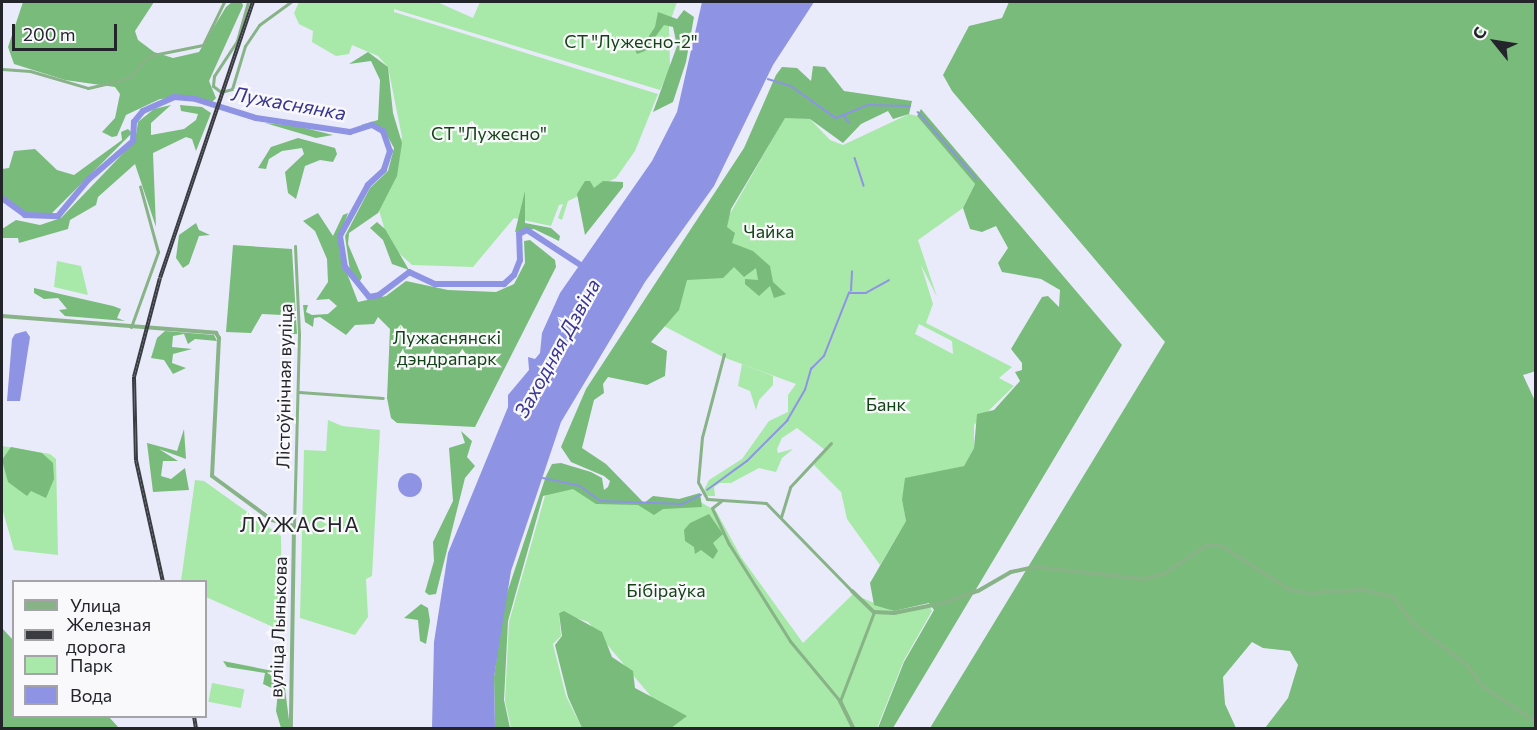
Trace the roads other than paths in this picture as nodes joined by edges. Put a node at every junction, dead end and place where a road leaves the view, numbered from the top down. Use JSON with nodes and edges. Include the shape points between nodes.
{"nodes":[{"id":1,"x":224,"y":2,"type":"edge"},
{"id":2,"x":248,"y":2,"type":"edge"},
{"id":3,"x":291,"y":2,"type":"edge"},
{"id":4,"x":2,"y":69,"type":"edge"},
{"id":5,"x":140,"y":186,"type":"dead end"},
{"id":6,"x":295,"y":246,"type":"dead end"},
{"id":7,"x":2,"y":316,"type":"edge"},
{"id":8,"x":131,"y":327,"type":"junction"},
{"id":9,"x":724,"y":354,"type":"dead end"},
{"id":10,"x":298,"y":392,"type":"junction"},
{"id":11,"x":383,"y":398,"type":"dead end"},
{"id":12,"x":831,"y":442,"type":"dead end"},
{"id":13,"x":708,"y":499,"type":"junction"},
{"id":14,"x":721,"y":501,"type":"junction"},
{"id":15,"x":712,"y":508,"type":"junction"},
{"id":16,"x":781,"y":518,"type":"junction"},
{"id":17,"x":294,"y":526,"type":"junction"},
{"id":18,"x":852,"y":591,"type":"joint"},
{"id":19,"x":874,"y":612,"type":"junction"},
{"id":20,"x":840,"y":701,"type":"junction"},
{"id":21,"x":1536,"y":722,"type":"edge"},
{"id":22,"x":291,"y":729,"type":"edge"},
{"id":23,"x":853,"y":729,"type":"edge"}],
"edges":[{"from":1,"to":4,"type":"street","via":[[203,45],[148,56],[130,77],[118,81],[88,88],[30,71]]},
{"from":2,"to":3,"type":"street","via":[[237,42],[214,76],[213,86],[221,92],[232,89],[245,46],[259,25]]},
{"from":5,"to":8,"type":"street","via":[[158,252]]},
{"from":6,"to":10,"type":"street","name":"Лістоўнічная вуліца"},
{"from":7,"to":8,"type":"street"},
{"from":8,"to":17,"type":"street","via":[[216,333],[219,338],[212,476],[272,520]]},
{"from":9,"to":13,"type":"street","via":[[698,465],[698,482]]},
{"from":10,"to":11,"type":"street"},
{"from":10,"to":17,"type":"street","name":"Лістоўнічная вуліца"},
{"from":12,"to":16,"type":"street","via":[[790,487],[780,510]]},
{"from":13,"to":14,"type":"street"},
{"from":13,"to":15,"type":"street"},
{"from":14,"to":15,"type":"street"},
{"from":14,"to":16,"type":"street","via":[[766,503]]},
{"from":15,"to":20,"type":"street","via":[[790,641]]},
{"from":16,"to":18,"type":"street"},
{"from":17,"to":22,"type":"street","name":"вуліца Лынькова"},
{"from":18,"to":19,"type":"street"},
{"from":19,"to":20,"type":"street"},
{"from":19,"to":21,"type":"street","via":[[929,608],[978,591],[1011,572],[1035,567],[1143,579],[1164,574],[1207,545],[1220,545],[1290,590],[1364,590],[1393,597],[1415,625],[1467,665],[1482,686]]},
{"from":20,"to":23,"type":"street"}]}
